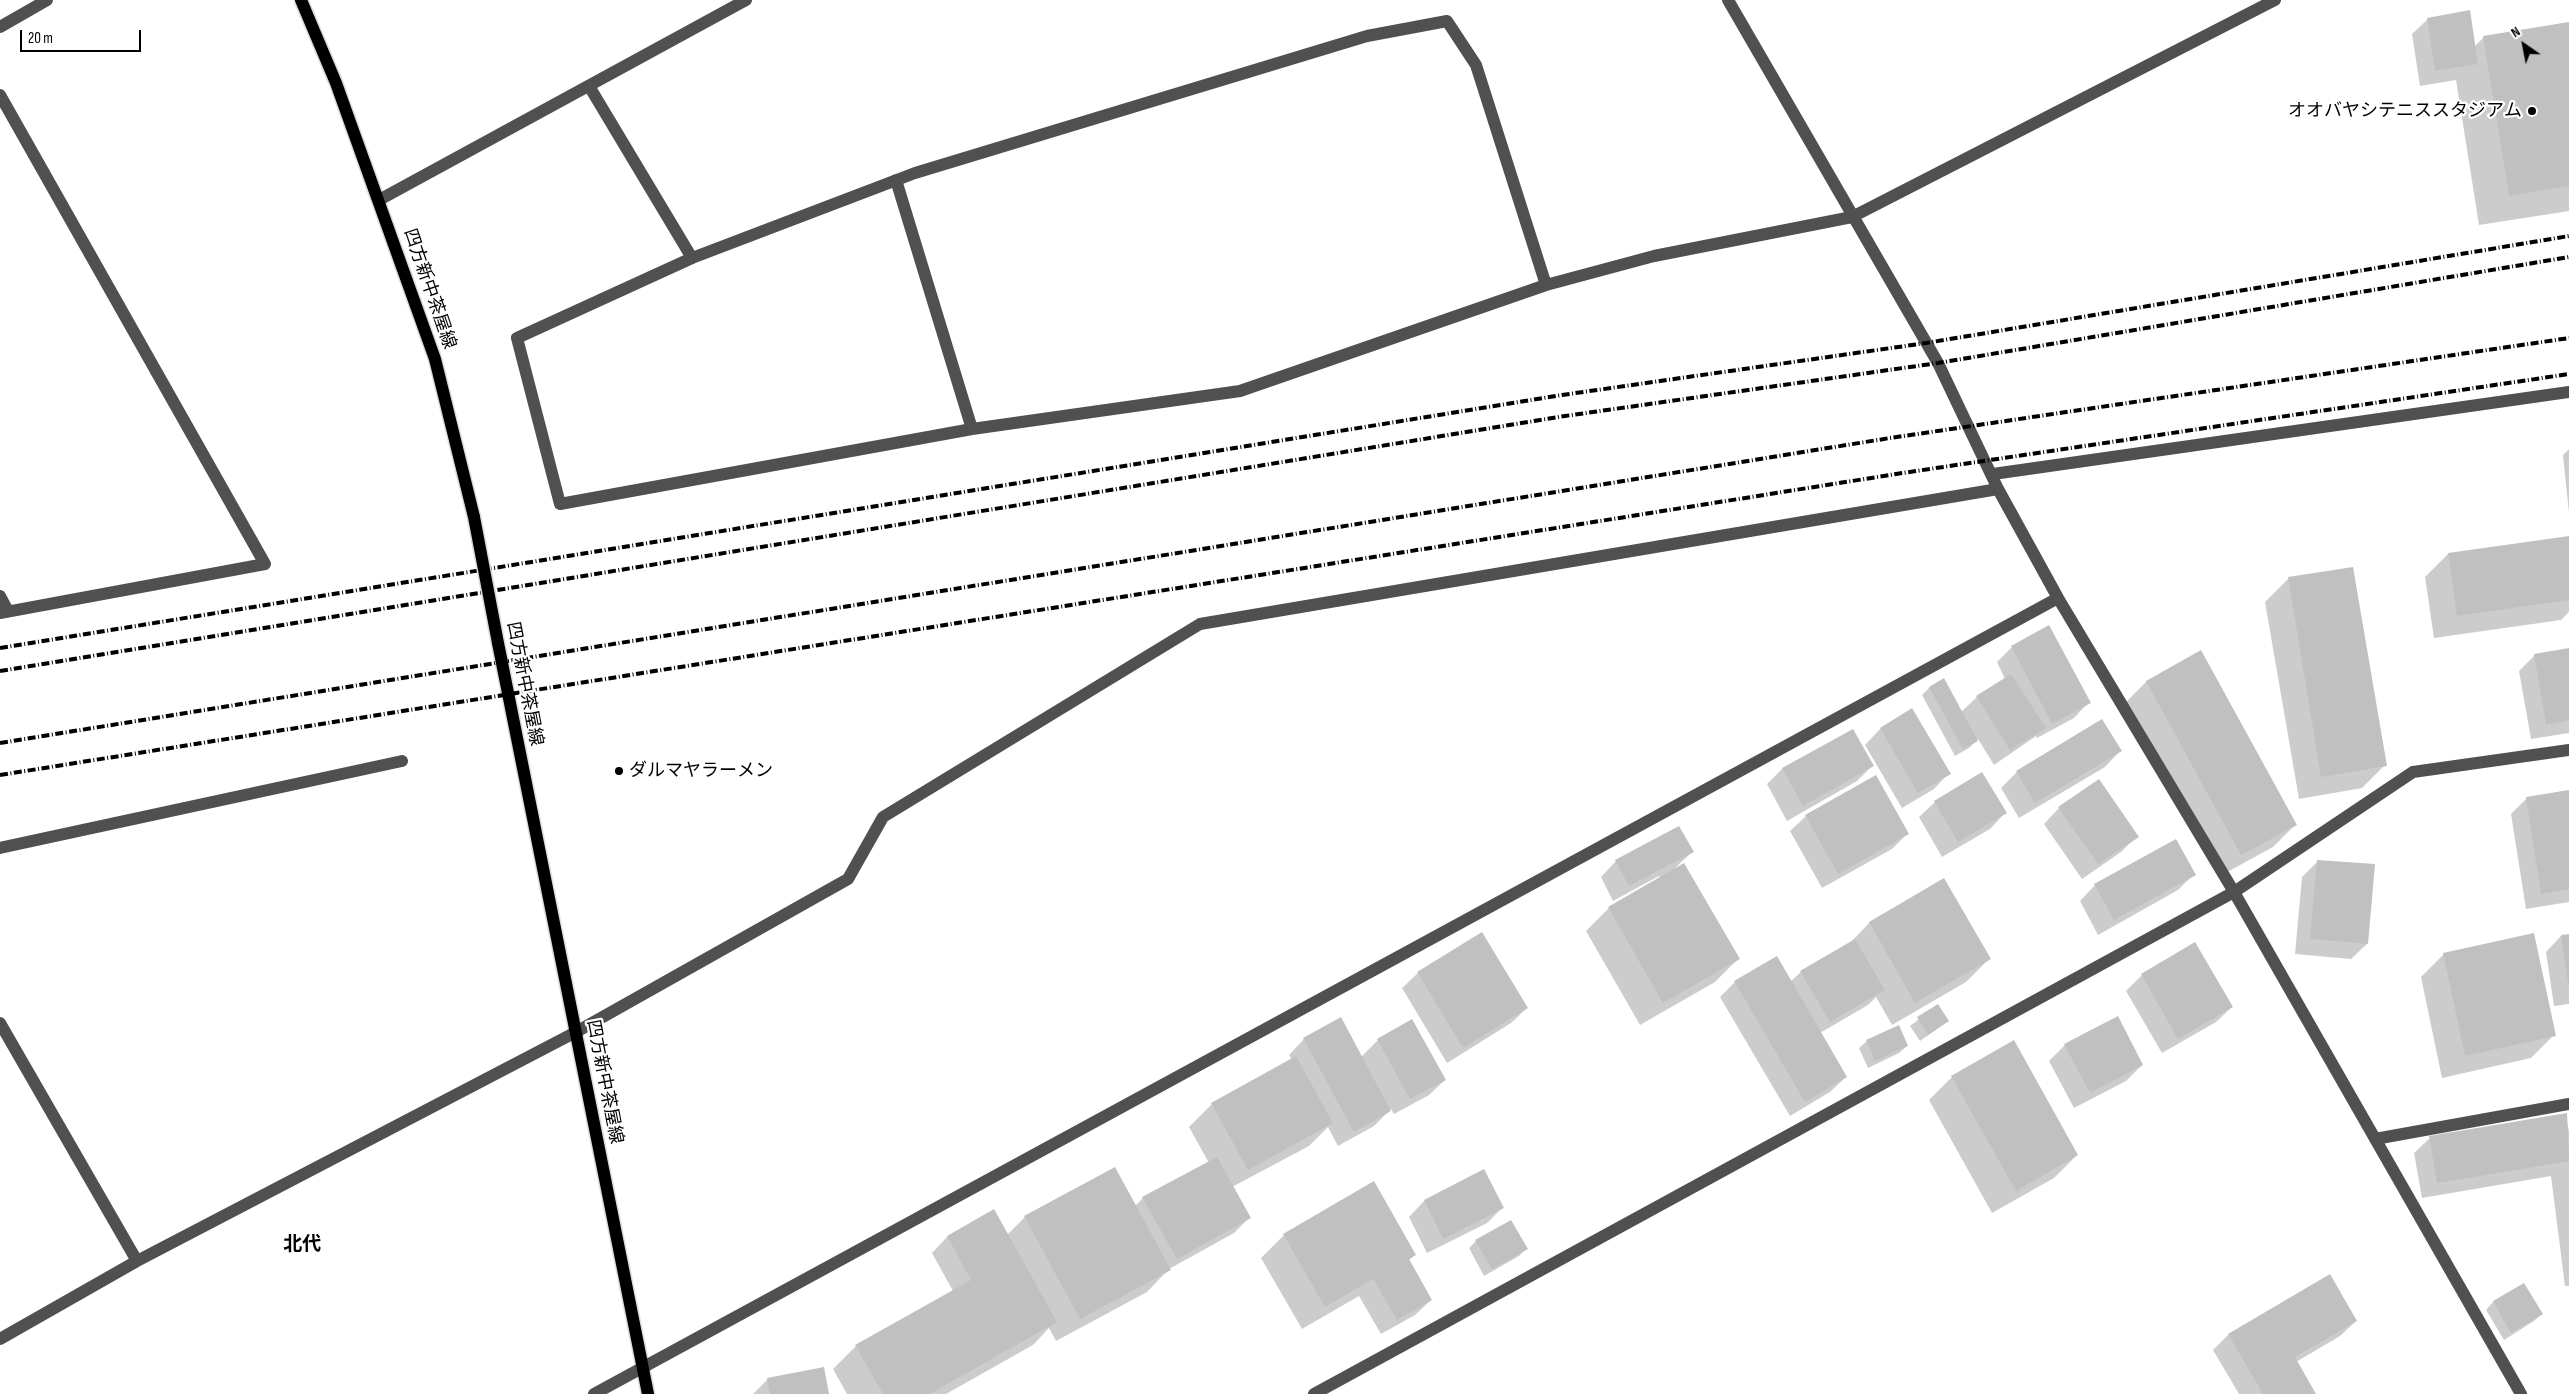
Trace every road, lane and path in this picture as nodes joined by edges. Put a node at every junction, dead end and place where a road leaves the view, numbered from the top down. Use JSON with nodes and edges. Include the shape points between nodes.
{"nodes":[{"id":1,"x":47,"y":0,"type":"edge"},
{"id":2,"x":301,"y":0,"type":"edge"},
{"id":3,"x":746,"y":0,"type":"edge"},
{"id":4,"x":1728,"y":0,"type":"edge"},
{"id":5,"x":2275,"y":0,"type":"edge"},
{"id":6,"x":0,"y":28,"type":"edge"},
{"id":7,"x":589,"y":86,"type":"junction"},
{"id":8,"x":0,"y":95,"type":"edge"},
{"id":9,"x":896,"y":180,"type":"junction"},
{"id":10,"x":379,"y":200,"type":"junction"},
{"id":11,"x":1852,"y":217,"type":"junction"},
{"id":12,"x":692,"y":258,"type":"junction"},
{"id":13,"x":1546,"y":285,"type":"junction"},
{"id":14,"x":2569,"y":392,"type":"edge"},
{"id":15,"x":972,"y":429,"type":"junction"},
{"id":16,"x":1993,"y":474,"type":"junction"},
{"id":17,"x":1998,"y":489,"type":"junction"},
{"id":18,"x":0,"y":596,"type":"edge"},
{"id":19,"x":2058,"y":598,"type":"junction"},
{"id":20,"x":4,"y":612,"type":"edge"},
{"id":21,"x":2569,"y":750,"type":"edge"},
{"id":22,"x":402,"y":761,"type":"dead end"},
{"id":23,"x":0,"y":848,"type":"edge"},
{"id":24,"x":2234,"y":892,"type":"junction"},
{"id":25,"x":0,"y":1023,"type":"edge"},
{"id":26,"x":576,"y":1032,"type":"junction"},
{"id":27,"x":2569,"y":1104,"type":"edge"},
{"id":28,"x":2375,"y":1139,"type":"junction"},
{"id":29,"x":137,"y":1261,"type":"junction"},
{"id":30,"x":0,"y":1339,"type":"edge"},
{"id":31,"x":643,"y":1367,"type":"junction"},
{"id":32,"x":594,"y":1394,"type":"edge"},
{"id":33,"x":648,"y":1394,"type":"edge"},
{"id":34,"x":1314,"y":1394,"type":"edge"},
{"id":35,"x":2521,"y":1394,"type":"edge"}],
"edges":[{"from":1,"to":6,"type":"street"},
{"from":2,"to":10,"type":"main road","name":"四方新中茶屋線"},
{"from":3,"to":7,"type":"street"},
{"from":4,"to":11,"type":"street"},
{"from":5,"to":11,"type":"street"},
{"from":7,"to":10,"type":"street"},
{"from":7,"to":12,"type":"street"},
{"from":8,"to":20,"type":"street","via":[[265,564]]},
{"from":9,"to":12,"type":"street"},
{"from":9,"to":13,"type":"street","via":[[1367,36],[1447,20],[1476,65]]},
{"from":9,"to":15,"type":"street"},
{"from":10,"to":26,"type":"main road","name":"四方新中茶屋線","bridge":true,"via":[[435,359],[474,516]]},
{"from":11,"to":13,"type":"street","via":[[1654,256]]},
{"from":11,"to":16,"type":"street","via":[[1934,357]]},
{"from":12,"to":15,"type":"street","via":[[517,338],[560,504]]},
{"from":13,"to":15,"type":"street","via":[[1240,391]]},
{"from":14,"to":16,"type":"street"},
{"from":16,"to":17,"type":"street"},
{"from":17,"to":19,"type":"street"},
{"from":17,"to":26,"type":"street","via":[[1200,624],[883,817],[848,879]]},
{"from":18,"to":20,"type":"street"},
{"from":19,"to":24,"type":"street"},
{"from":19,"to":31,"type":"street"},
{"from":21,"to":24,"type":"street","via":[[2413,772]]},
{"from":22,"to":23,"type":"street"},
{"from":24,"to":28,"type":"street"},
{"from":24,"to":34,"type":"street"},
{"from":25,"to":29,"type":"street"},
{"from":26,"to":29,"type":"street"},
{"from":26,"to":31,"type":"main road","name":"四方新中茶屋線"},
{"from":27,"to":28,"type":"street"},
{"from":28,"to":35,"type":"street"},
{"from":29,"to":30,"type":"street"},
{"from":31,"to":32,"type":"street"},
{"from":31,"to":33,"type":"main road","name":"四方新中茶屋線"}]}
